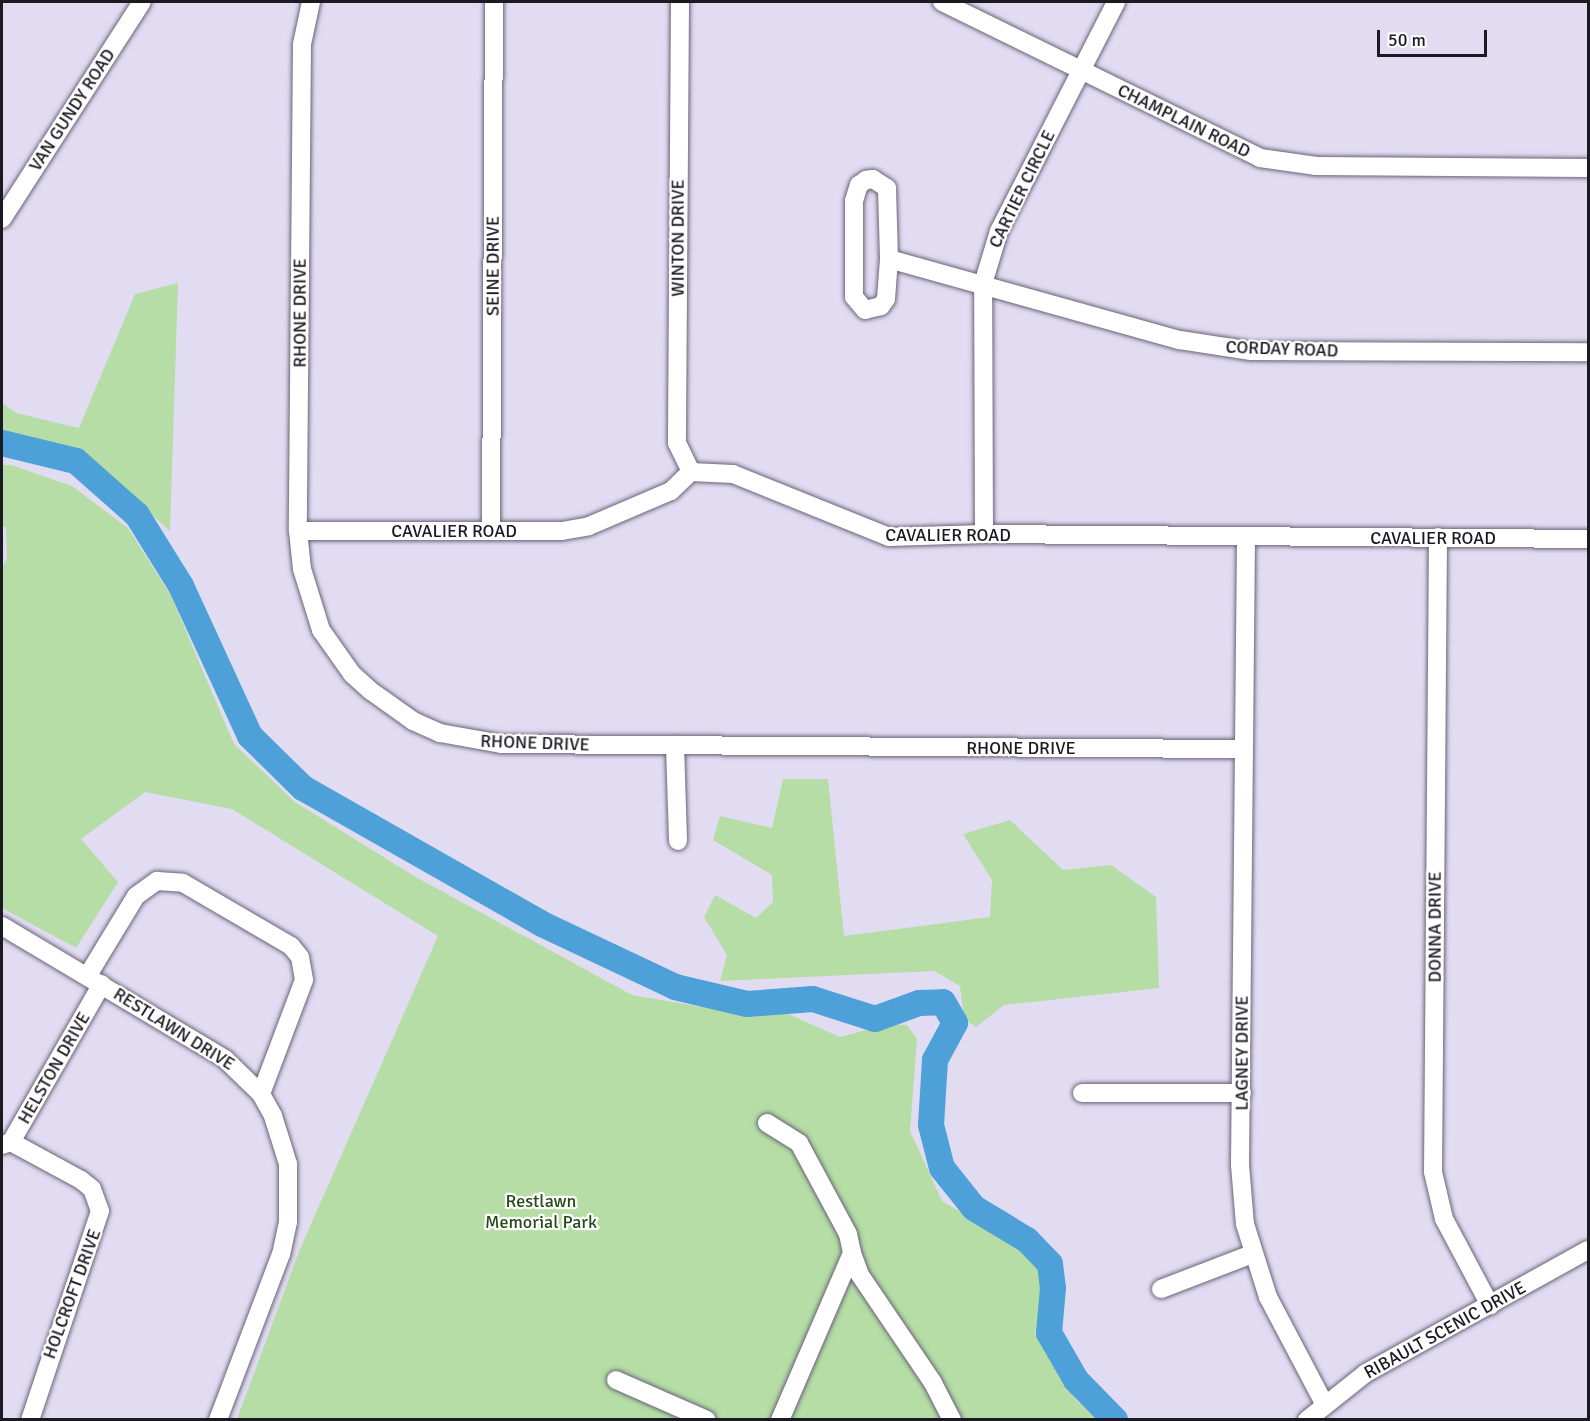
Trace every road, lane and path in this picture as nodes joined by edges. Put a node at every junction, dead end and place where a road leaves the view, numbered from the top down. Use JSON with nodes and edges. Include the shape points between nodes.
{"nodes":[{"id":1,"x":142,"y":2,"type":"edge"},
{"id":2,"x":311,"y":2,"type":"edge"},
{"id":3,"x":494,"y":2,"type":"edge"},
{"id":4,"x":680,"y":2,"type":"edge"},
{"id":5,"x":942,"y":2,"type":"edge"},
{"id":6,"x":1116,"y":2,"type":"edge"},
{"id":7,"x":1080,"y":70,"type":"junction"},
{"id":8,"x":1588,"y":168,"type":"edge"},
{"id":9,"x":2,"y":219,"type":"edge"},
{"id":10,"x":889,"y":259,"type":"junction"},
{"id":11,"x":983,"y":284,"type":"junction"},
{"id":12,"x":1588,"y":352,"type":"edge"},
{"id":13,"x":691,"y":472,"type":"junction"},
{"id":14,"x":298,"y":531,"type":"junction"},
{"id":15,"x":491,"y":531,"type":"junction"},
{"id":16,"x":984,"y":534,"type":"junction"},
{"id":17,"x":1438,"y":537,"type":"junction"},
{"id":18,"x":1246,"y":538,"type":"junction"},
{"id":19,"x":1588,"y":539,"type":"edge"},
{"id":20,"x":675,"y":745,"type":"junction"},
{"id":21,"x":1243,"y":749,"type":"junction"},
{"id":22,"x":678,"y":841,"type":"dead end"},
{"id":23,"x":2,"y":927,"type":"edge"},
{"id":24,"x":95,"y":980,"type":"junction"},
{"id":25,"x":1082,"y":1093,"type":"dead end"},
{"id":26,"x":1242,"y":1093,"type":"junction"},
{"id":27,"x":261,"y":1094,"type":"junction"},
{"id":28,"x":767,"y":1123,"type":"dead end"},
{"id":29,"x":6,"y":1144,"type":"edge"},
{"id":30,"x":1588,"y":1250,"type":"edge"},
{"id":31,"x":852,"y":1252,"type":"junction"},
{"id":32,"x":1252,"y":1254,"type":"junction"},
{"id":33,"x":1161,"y":1289,"type":"dead end"},
{"id":34,"x":1490,"y":1305,"type":"junction"},
{"id":35,"x":616,"y":1380,"type":"dead end"},
{"id":36,"x":1324,"y":1403,"type":"junction"},
{"id":37,"x":30,"y":1419,"type":"edge"},
{"id":38,"x":218,"y":1419,"type":"edge"},
{"id":39,"x":707,"y":1419,"type":"edge"},
{"id":40,"x":780,"y":1419,"type":"edge"},
{"id":41,"x":952,"y":1419,"type":"edge"},
{"id":42,"x":1308,"y":1419,"type":"edge"}],
"edges":[{"from":1,"to":9,"type":"street","name":"VAN GUNDY ROAD"},
{"from":2,"to":14,"type":"street","name":"RHONE DRIVE","via":[[302,44]]},
{"from":3,"to":15,"type":"street","name":"SEINE DRIVE"},
{"from":4,"to":13,"type":"street","name":"WINTON DRIVE","via":[[676,443]]},
{"from":5,"to":7,"type":"street","name":"CHAMPLAIN ROAD"},
{"from":6,"to":7,"type":"street","name":"CARTIER CIRCLE"},
{"from":7,"to":8,"type":"street","name":"CHAMPLAIN ROAD","via":[[1234,148],[1286,164]]},
{"from":7,"to":11,"type":"street","name":"CARTIER CIRCLE","via":[[999,231]]},
{"from":10,"to":10,"type":"street","via":[[887,188],[873,179],[866,180],[859,185],[854,201],[854,297],[865,310],[881,306],[886,299]]},
{"from":10,"to":11,"type":"street","name":"CORDAY ROAD"},
{"from":11,"to":12,"type":"street","name":"CORDAY ROAD","via":[[1180,340],[1233,349]]},
{"from":11,"to":16,"type":"street","name":"CARTIER CIRCLE"},
{"from":13,"to":15,"type":"street","name":"CAVALIER ROAD","via":[[671,492],[589,525],[562,531]]},
{"from":13,"to":16,"type":"street","name":"CAVALIER ROAD","via":[[733,474],[879,536]]},
{"from":14,"to":15,"type":"street","name":"CAVALIER ROAD"},
{"from":14,"to":20,"type":"street","name":"RHONE DRIVE","via":[[302,569],[321,630],[352,674],[413,721],[450,735],[501,744]]},
{"from":16,"to":18,"type":"street","name":"CAVALIER ROAD"},
{"from":17,"to":18,"type":"street","name":"CAVALIER ROAD"},
{"from":17,"to":19,"type":"street","name":"CAVALIER ROAD"},
{"from":17,"to":34,"type":"street","name":"DONNA DRIVE","via":[[1433,1172],[1444,1219]]},
{"from":18,"to":21,"type":"street","name":"LAGNEY DRIVE"},
{"from":20,"to":21,"type":"street","name":"RHONE DRIVE"},
{"from":20,"to":22,"type":"street"},
{"from":21,"to":26,"type":"street","name":"LAGNEY DRIVE"},
{"from":23,"to":24,"type":"street","name":"RESTLAWN DRIVE"},
{"from":24,"to":27,"type":"street","name":"RESTLAWN DRIVE","via":[[201,1041],[244,1074]]},
{"from":24,"to":27,"type":"street","name":"HELSTON DRIVE","via":[[136,896],[157,881],[183,883],[291,946],[300,957],[304,980]]},
{"from":24,"to":29,"type":"street","name":"HELSTON DRIVE"},
{"from":25,"to":26,"type":"street"},
{"from":26,"to":32,"type":"street","name":"LAGNEY DRIVE","via":[[1240,1165]]},
{"from":27,"to":38,"type":"street","name":"RESTLAWN DRIVE","via":[[273,1116],[288,1164],[288,1222],[281,1254]]},
{"from":28,"to":31,"type":"street","via":[[799,1143],[848,1234]]},
{"from":29,"to":37,"type":"street","name":"HOLCROFT DRIVE","via":[[81,1180],[92,1189],[100,1211]]},
{"from":30,"to":34,"type":"street","name":"RIBAULT SCENIC DRIVE"},
{"from":31,"to":40,"type":"street"},
{"from":31,"to":41,"type":"street","via":[[860,1275],[933,1383]]},
{"from":32,"to":33,"type":"street"},
{"from":32,"to":36,"type":"street","name":"LAGNEY DRIVE","via":[[1268,1297]]},
{"from":34,"to":36,"type":"street","name":"RIBAULT SCENIC DRIVE","via":[[1366,1373]]},
{"from":35,"to":39,"type":"street"},
{"from":36,"to":42,"type":"street","name":"RIBAULT SCENIC DRIVE"}]}
